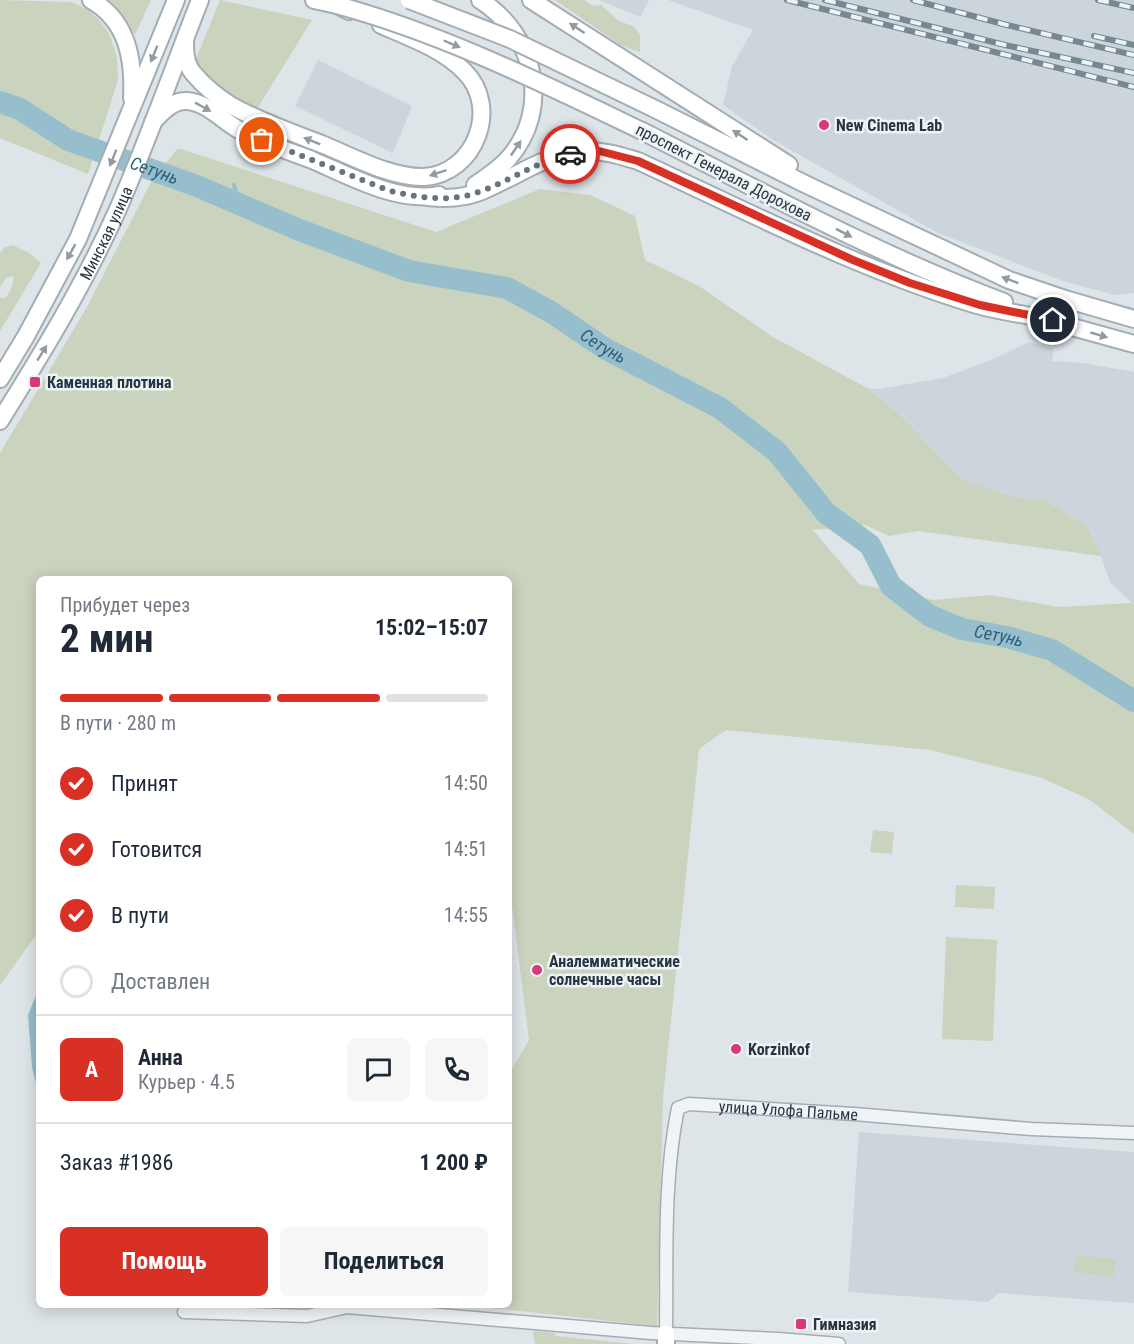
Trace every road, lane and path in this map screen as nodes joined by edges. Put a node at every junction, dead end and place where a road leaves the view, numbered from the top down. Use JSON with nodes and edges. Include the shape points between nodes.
{"nodes":[{"id":1,"x":92,"y":0,"type":"edge"},
{"id":2,"x":176,"y":0,"type":"edge"},
{"id":3,"x":200,"y":0,"type":"edge"},
{"id":4,"x":314,"y":0,"type":"edge"},
{"id":5,"x":409,"y":0,"type":"edge"},
{"id":6,"x":480,"y":0,"type":"edge"},
{"id":7,"x":531,"y":0,"type":"edge"},
{"id":8,"x":337,"y":5,"type":"junction"},
{"id":9,"x":185,"y":39,"type":"junction"},
{"id":10,"x":130,"y":114,"type":"junction"},
{"id":11,"x":152,"y":124,"type":"junction"},
{"id":12,"x":428,"y":197,"type":"junction"},
{"id":13,"x":861,"y":211,"type":"junction"},
{"id":14,"x":1134,"y":319,"type":"edge"},
{"id":15,"x":1053,"y":320,"type":"junction"},
{"id":16,"x":1134,"y":344,"type":"edge"},
{"id":17,"x":0,"y":379,"type":"edge"},
{"id":18,"x":0,"y":421,"type":"edge"},
{"id":19,"x":1134,"y":1133,"type":"edge"},
{"id":20,"x":343,"y":1308,"type":"edge"},
{"id":21,"x":357,"y":1308,"type":"edge"},
{"id":22,"x":184,"y":1312,"type":"dead end"},
{"id":23,"x":666,"y":1339,"type":"edge"},
{"id":24,"x":773,"y":1341,"type":"edge"},
{"id":25,"x":838,"y":1344,"type":"edge"}],
"edges":[{"from":1,"to":10,"type":"main road","via":[[110,14],[128,46],[133,78]]},
{"from":2,"to":10,"type":"main road","name":"Минская улица","one_way":true},
{"from":3,"to":9,"type":"main road","name":"Минская улица"},
{"from":4,"to":8,"type":"main road","name":"проспект Генерала Дорохова"},
{"from":5,"to":13,"type":"main road","name":"проспект Генерала Дорохова","bridge":true,"via":[[510,39]]},
{"from":12,"to":6,"type":"main road","one_way":true,"via":[[461,191],[498,169],[517,147],[529,122],[533,94],[526,52],[507,22]]},
{"from":13,"to":7,"type":"main road","one_way":true},
{"from":8,"to":9,"type":"main road","one_way":true,"bridge":true,"via":[[443,55],[471,78],[480,98],[482,119],[476,140],[463,158],[435,175],[391,172],[250,116],[213,93],[193,73],[185,56]]},
{"from":8,"to":15,"type":"main road","name":"проспект Генерала Дорохова","one_way":true,"bridge":true,"via":[[384,18],[500,64],[870,247]]},
{"from":9,"to":11,"type":"main road","name":"Минская улица"},
{"from":10,"to":17,"type":"main road","name":"Минская улица","one_way":true,"via":[[78,239]]},
{"from":11,"to":12,"type":"main road","one_way":true,"via":[[174,104],[190,101],[273,145],[371,184]]},
{"from":18,"to":11,"type":"main road","name":"Минская улица","one_way":true,"via":[[72,300],[118,207]]},
{"from":12,"to":15,"type":"main road","via":[[456,198],[481,191],[540,163],[570,154],[617,154],[910,283],[980,305]]},
{"from":14,"to":13,"type":"main road","name":"проспект Генерала Дорохова","one_way":true,"via":[[1009,280]]},
{"from":15,"to":16,"type":"main road","name":"проспект Генерала Дорохова","one_way":true},
{"from":19,"to":23,"type":"street","name":"улица Улофа Пальме","via":[[689,1104],[678,1108],[668,1219]]},
{"from":20,"to":22,"type":"street","via":[[307,1316]]},
{"from":21,"to":23,"type":"street"},
{"from":23,"to":24,"type":"street"},
{"from":24,"to":25,"type":"street"}]}
